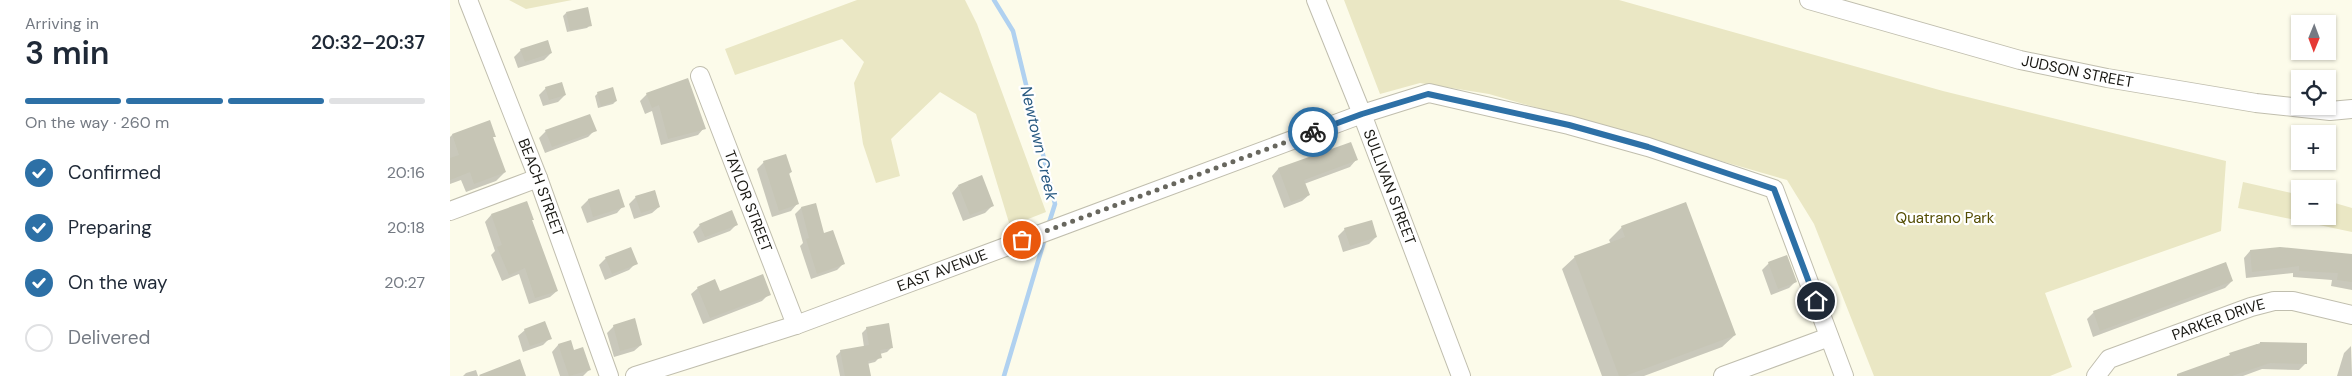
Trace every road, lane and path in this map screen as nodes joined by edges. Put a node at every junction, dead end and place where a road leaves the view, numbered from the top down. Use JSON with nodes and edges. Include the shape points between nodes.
{"nodes":[{"id":1,"x":468,"y":0,"type":"edge"},
{"id":2,"x":1316,"y":0,"type":"edge"},
{"id":3,"x":1809,"y":0,"type":"edge"},
{"id":4,"x":700,"y":76,"type":"dead end"},
{"id":5,"x":2352,"y":109,"type":"edge"},
{"id":6,"x":1362,"y":114,"type":"junction"},
{"id":7,"x":538,"y":178,"type":"junction"},
{"id":8,"x":450,"y":211,"type":"edge"},
{"id":9,"x":2352,"y":315,"type":"edge"},
{"id":10,"x":796,"y":325,"type":"junction"},
{"id":11,"x":1829,"y":336,"type":"junction"},
{"id":12,"x":609,"y":376,"type":"edge"},
{"id":13,"x":636,"y":376,"type":"edge"},
{"id":14,"x":1461,"y":376,"type":"edge"},
{"id":15,"x":1723,"y":376,"type":"edge"},
{"id":16,"x":1844,"y":376,"type":"edge"},
{"id":17,"x":2096,"y":376,"type":"edge"}],
"edges":[{"from":1,"to":7,"type":"street","name":"BEACH STREET"},
{"from":2,"to":6,"type":"street","name":"SULLIVAN STREET"},
{"from":3,"to":5,"type":"street","name":"JUDSON STREET","via":[[2020,60],[2107,78],[2256,103],[2330,111]]},
{"from":4,"to":10,"type":"street","name":"TAYLOR STREET"},
{"from":6,"to":10,"type":"street","name":"EAST AVENUE"},
{"from":6,"to":11,"type":"street","name":"EAST AVENUE","via":[[1428,94],[1569,125],[1648,147],[1774,189]]},
{"from":6,"to":14,"type":"street","name":"SULLIVAN STREET"},
{"from":7,"to":8,"type":"street"},
{"from":7,"to":12,"type":"street","name":"BEACH STREET"},
{"from":9,"to":17,"type":"street","name":"PARKER DRIVE","via":[[2293,301],[2259,305],[2109,359]]},
{"from":10,"to":13,"type":"street","name":"EAST AVENUE"},
{"from":11,"to":15,"type":"street"},
{"from":11,"to":16,"type":"street"}]}
